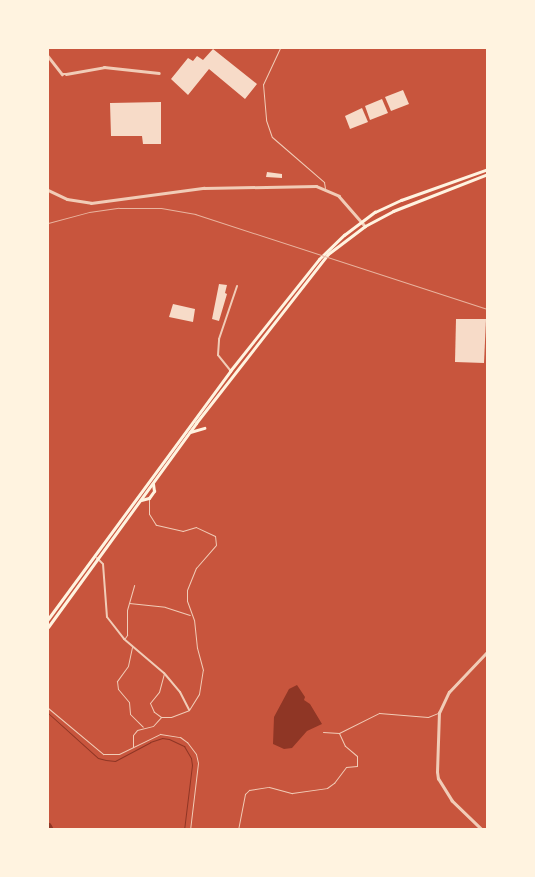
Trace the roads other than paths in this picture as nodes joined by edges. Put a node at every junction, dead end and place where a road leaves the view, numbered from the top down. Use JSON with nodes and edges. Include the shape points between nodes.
{"nodes":[{"id":1,"x":280,"y":48,"type":"edge"},
{"id":2,"x":48,"y":56,"type":"edge"},
{"id":3,"x":159,"y":73,"type":"dead end"},
{"id":4,"x":488,"y":170,"type":"edge"},
{"id":5,"x":488,"y":174,"type":"edge"},
{"id":6,"x":325,"y":188,"type":"junction"},
{"id":7,"x":48,"y":190,"type":"edge"},
{"id":8,"x":360,"y":222,"type":"junction"},
{"id":9,"x":365,"y":226,"type":"junction"},
{"id":10,"x":237,"y":286,"type":"dead end"},
{"id":11,"x":230,"y":371,"type":"junction"},
{"id":12,"x":236,"y":374,"type":"junction"},
{"id":13,"x":204,"y":428,"type":"dead end"},
{"id":14,"x":190,"y":432,"type":"junction"},
{"id":15,"x":153,"y":484,"type":"junction"},
{"id":16,"x":149,"y":498,"type":"junction"},
{"id":17,"x":140,"y":500,"type":"junction"},
{"id":18,"x":96,"y":558,"type":"junction"},
{"id":19,"x":134,"y":585,"type":"dead end"},
{"id":20,"x":130,"y":603,"type":"junction"},
{"id":21,"x":191,"y":615,"type":"junction"},
{"id":22,"x":48,"y":619,"type":"edge"},
{"id":23,"x":48,"y":627,"type":"edge"},
{"id":24,"x":124,"y":639,"type":"junction"},
{"id":25,"x":132,"y":646,"type":"junction"},
{"id":26,"x":488,"y":651,"type":"edge"},
{"id":27,"x":164,"y":672,"type":"junction"},
{"id":28,"x":48,"y":708,"type":"edge"},
{"id":29,"x":189,"y":710,"type":"junction"},
{"id":30,"x":439,"y":713,"type":"junction"},
{"id":31,"x":161,"y":718,"type":"junction"},
{"id":32,"x":143,"y":727,"type":"junction"},
{"id":33,"x":323,"y":732,"type":"dead end"},
{"id":34,"x":339,"y":733,"type":"junction"},
{"id":35,"x":133,"y":746,"type":"junction"},
{"id":36,"x":190,"y":830,"type":"edge"},
{"id":37,"x":238,"y":830,"type":"edge"},
{"id":38,"x":482,"y":830,"type":"edge"}],
"edges":[{"from":1,"to":6,"type":"lane","via":[[262,84],[266,120],[272,137],[324,182]]},
{"from":2,"to":3,"type":"street","via":[[62,74],[104,67]]},
{"from":4,"to":8,"type":"main road","via":[[401,200]]},
{"from":5,"to":9,"type":"main road","via":[[393,211]]},
{"from":6,"to":7,"type":"street","via":[[300,185],[204,188],[91,203],[66,199]]},
{"from":6,"to":8,"type":"street","via":[[344,201]]},
{"from":8,"to":9,"type":"street"},
{"from":8,"to":11,"type":"main road","via":[[319,259]]},
{"from":9,"to":12,"type":"main road","via":[[328,254]]},
{"from":10,"to":11,"type":"street","via":[[219,339],[218,355]]},
{"from":11,"to":12,"type":"street"},
{"from":11,"to":18,"type":"main road"},
{"from":12,"to":14,"type":"main road"},
{"from":13,"to":14,"type":"main road"},
{"from":14,"to":15,"type":"main road"},
{"from":15,"to":16,"type":"main road","via":[[154,491]]},
{"from":15,"to":17,"type":"main road"},
{"from":16,"to":17,"type":"main road"},
{"from":16,"to":21,"type":"lane","via":[[149,514],[156,525],[183,531],[196,527],[215,536],[216,545],[196,568],[187,590]]},
{"from":17,"to":18,"type":"main road"},
{"from":18,"to":22,"type":"main road"},
{"from":18,"to":23,"type":"main road"},
{"from":18,"to":24,"type":"street","via":[[103,564],[107,617]]},
{"from":19,"to":20,"type":"lane"},
{"from":20,"to":21,"type":"lane","via":[[165,607]]},
{"from":20,"to":24,"type":"lane"},
{"from":21,"to":29,"type":"lane","via":[[203,670],[199,694]]},
{"from":24,"to":25,"type":"street"},
{"from":25,"to":27,"type":"street"},
{"from":25,"to":32,"type":"lane","via":[[128,666],[118,681],[118,688],[129,702],[130,714]]},
{"from":26,"to":30,"type":"street","via":[[449,692]]},
{"from":27,"to":29,"type":"street"},
{"from":27,"to":31,"type":"lane","via":[[159,692],[150,703]]},
{"from":28,"to":35,"type":"lane","via":[[103,754],[119,754]]},
{"from":29,"to":31,"type":"lane"},
{"from":30,"to":34,"type":"lane","via":[[428,717],[379,713]]},
{"from":30,"to":38,"type":"street","via":[[438,779],[452,801]]},
{"from":31,"to":32,"type":"lane","via":[[153,726]]},
{"from":32,"to":35,"type":"lane","via":[[133,735]]},
{"from":33,"to":34,"type":"lane"},
{"from":34,"to":37,"type":"lane","via":[[357,756],[357,766],[346,768],[327,788],[292,793],[269,788],[249,790],[245,794]]},
{"from":35,"to":36,"type":"lane","via":[[153,736],[167,734],[180,737],[192,748],[198,763]]}]}
